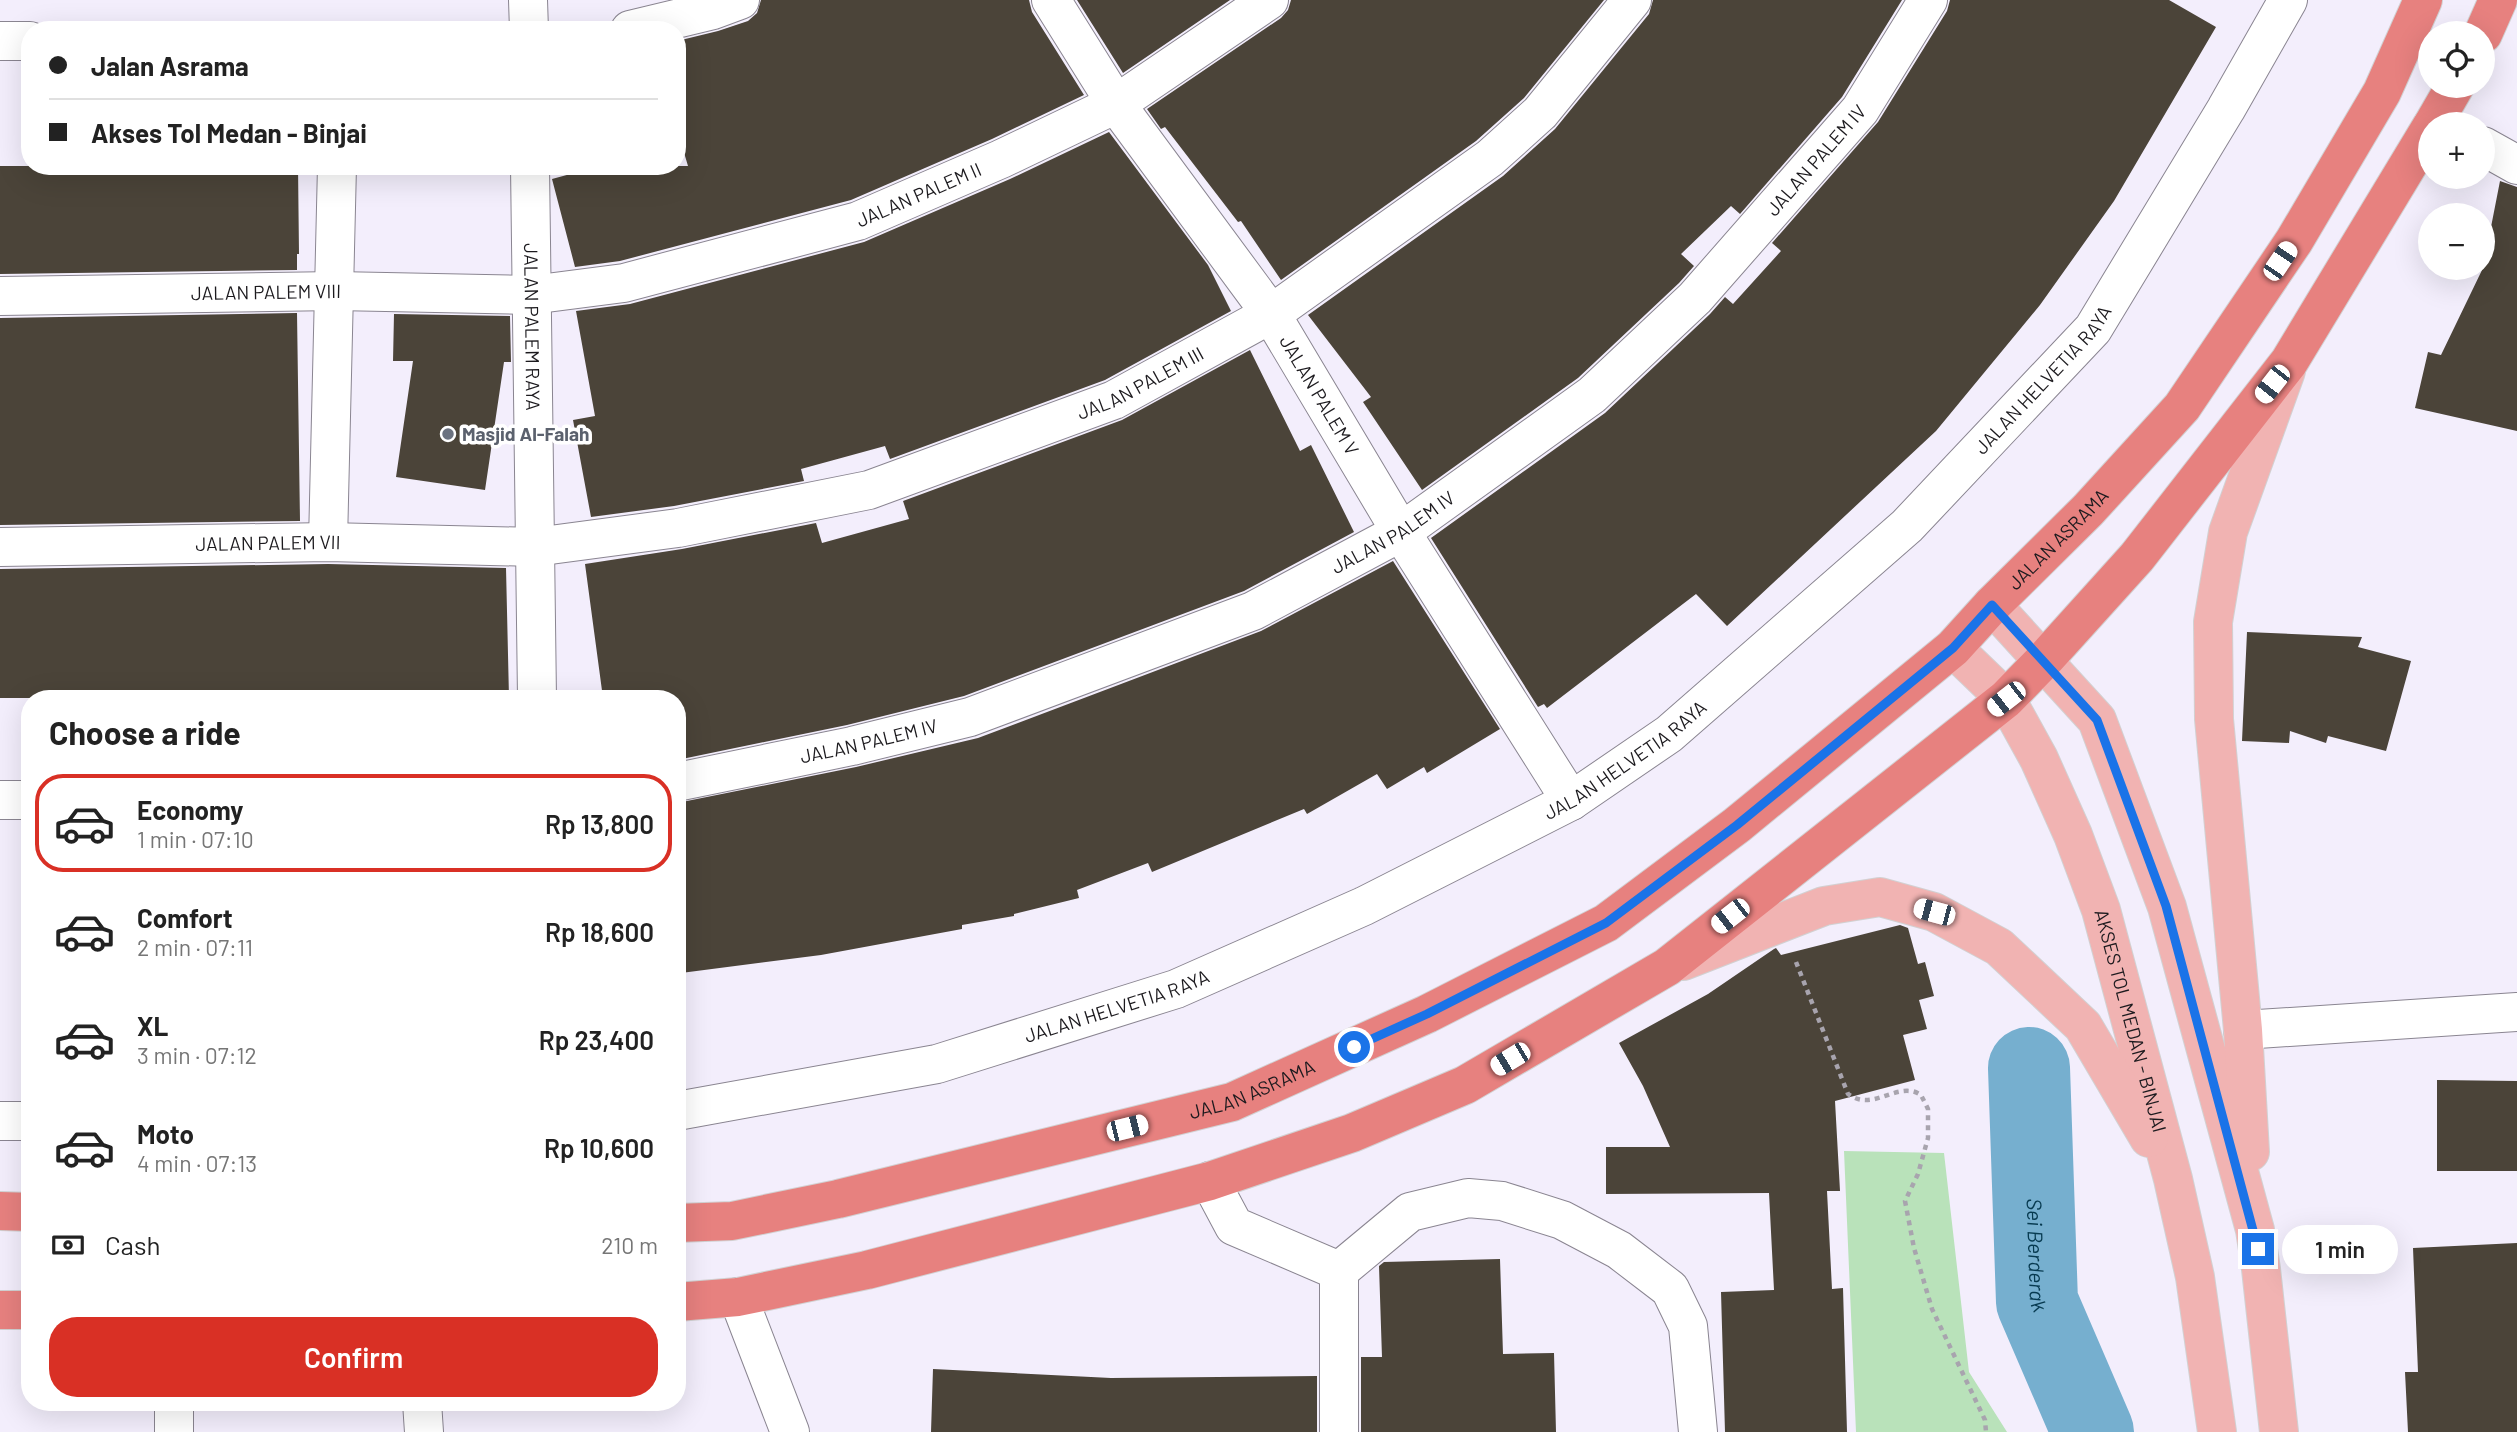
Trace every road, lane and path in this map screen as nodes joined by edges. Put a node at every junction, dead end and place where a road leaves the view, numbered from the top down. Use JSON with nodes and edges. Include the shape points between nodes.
{"nodes":[{"id":1,"x":528,"y":0,"type":"edge"},
{"id":2,"x":740,"y":0,"type":"edge"},
{"id":3,"x":1051,"y":0,"type":"edge"},
{"id":4,"x":1269,"y":0,"type":"edge"},
{"id":5,"x":1632,"y":0,"type":"edge"},
{"id":6,"x":1928,"y":0,"type":"edge"},
{"id":7,"x":2423,"y":0,"type":"edge"},
{"id":8,"x":2498,"y":0,"type":"edge"},
{"id":9,"x":2277,"y":3,"type":"edge"},
{"id":10,"x":529,"y":21,"type":"edge"},
{"id":11,"x":666,"y":21,"type":"edge"},
{"id":12,"x":2489,"y":21,"type":"edge"},
{"id":13,"x":0,"y":41,"type":"edge"},
{"id":14,"x":21,"y":41,"type":"edge"},
{"id":15,"x":1116,"y":104,"type":"junction"},
{"id":16,"x":2418,"y":153,"type":"edge"},
{"id":17,"x":2495,"y":153,"type":"edge"},
{"id":18,"x":2517,"y":165,"type":"edge"},
{"id":19,"x":337,"y":175,"type":"edge"},
{"id":20,"x":530,"y":175,"type":"edge"},
{"id":21,"x":336,"y":291,"type":"junction"},
{"id":22,"x":531,"y":295,"type":"junction"},
{"id":23,"x":0,"y":296,"type":"edge"},
{"id":24,"x":1271,"y":314,"type":"junction"},
{"id":25,"x":2289,"y":362,"type":"junction"},
{"id":26,"x":1401,"y":532,"type":"junction"},
{"id":27,"x":328,"y":541,"type":"junction"},
{"id":28,"x":0,"y":547,"type":"edge"},
{"id":29,"x":535,"y":547,"type":"junction"},
{"id":30,"x":1992,"y":605,"type":"junction"},
{"id":31,"x":1953,"y":648,"type":"junction"},
{"id":32,"x":2044,"y":660,"type":"junction"},
{"id":33,"x":537,"y":690,"type":"edge"},
{"id":34,"x":2006,"y":699,"type":"junction"},
{"id":35,"x":686,"y":780,"type":"edge"},
{"id":36,"x":0,"y":800,"type":"edge"},
{"id":37,"x":21,"y":800,"type":"edge"},
{"id":38,"x":1571,"y":801,"type":"junction"},
{"id":39,"x":1781,"y":922,"type":"junction"},
{"id":40,"x":1667,"y":967,"type":"junction"},
{"id":41,"x":2517,"y":1012,"type":"edge"},
{"id":42,"x":2243,"y":1030,"type":"junction"},
{"id":43,"x":686,"y":1109,"type":"edge"},
{"id":44,"x":0,"y":1121,"type":"edge"},
{"id":45,"x":21,"y":1121,"type":"edge"},
{"id":46,"x":2173,"y":1179,"type":"junction"},
{"id":47,"x":1210,"y":1181,"type":"junction"},
{"id":48,"x":0,"y":1211,"type":"edge"},
{"id":49,"x":21,"y":1212,"type":"edge"},
{"id":50,"x":686,"y":1223,"type":"edge"},
{"id":51,"x":2255,"y":1230,"type":"junction"},
{"id":52,"x":1339,"y":1271,"type":"junction"},
{"id":53,"x":738,"y":1297,"type":"junction"},
{"id":54,"x":686,"y":1301,"type":"edge"},
{"id":55,"x":0,"y":1310,"type":"edge"},
{"id":56,"x":21,"y":1310,"type":"edge"},
{"id":57,"x":174,"y":1411,"type":"edge"},
{"id":58,"x":423,"y":1411,"type":"edge"},
{"id":59,"x":174,"y":1432,"type":"edge"},
{"id":60,"x":424,"y":1432,"type":"edge"},
{"id":61,"x":790,"y":1432,"type":"edge"},
{"id":62,"x":1339,"y":1432,"type":"edge"},
{"id":63,"x":1698,"y":1432,"type":"edge"},
{"id":64,"x":1986,"y":1432,"type":"edge"},
{"id":65,"x":2217,"y":1432,"type":"edge"},
{"id":66,"x":2279,"y":1432,"type":"edge"}],
"edges":[{"from":1,"to":10,"type":"street"},
{"from":2,"to":11,"type":"street"},
{"from":3,"to":15,"type":"street","name":"JALAN PALEM V"},
{"from":4,"to":15,"type":"street","name":"JALAN PALEM II"},
{"from":5,"to":24,"type":"street","name":"JALAN PALEM III","via":[[1539,113],[1490,158]]},
{"from":6,"to":26,"type":"street","name":"JALAN PALEM IV","via":[[1860,110],[1695,298],[1592,395]]},
{"from":7,"to":30,"type":"highway","name":"JALAN ASRAMA","via":[[2382,92],[2301,229],[2182,407]]},
{"from":8,"to":12,"type":"highway"},
{"from":9,"to":38,"type":"street","name":"JALAN HELVETIA RAYA","via":[[2093,329],[1907,526],[1670,734]]},
{"from":13,"to":14,"type":"street"},
{"from":15,"to":22,"type":"street","name":"JALAN PALEM II","via":[[858,220],[624,283]]},
{"from":15,"to":24,"type":"street","name":"JALAN PALEM V"},
{"from":16,"to":25,"type":"highway"},
{"from":17,"to":18,"type":"street"},
{"from":19,"to":21,"type":"street"},
{"from":20,"to":22,"type":"street","name":"JALAN PALEM RAYA"},
{"from":21,"to":22,"type":"street","name":"JALAN PALEM VIII"},
{"from":21,"to":23,"type":"street","name":"JALAN PALEM VIII"},
{"from":21,"to":27,"type":"street"},
{"from":22,"to":29,"type":"street","name":"JALAN PALEM RAYA"},
{"from":24,"to":26,"type":"street","name":"JALAN PALEM V"},
{"from":24,"to":29,"type":"street","name":"JALAN PALEM III","via":[[1114,400],[869,490],[678,528]]},
{"from":25,"to":32,"type":"highway","via":[[2137,557]]},
{"from":25,"to":42,"type":"main road","via":[[2228,532],[2213,622],[2214,719]]},
{"from":26,"to":35,"type":"street","name":"JALAN PALEM IV","via":[[1253,611],[970,717]]},
{"from":26,"to":38,"type":"street","name":"JALAN PALEM V"},
{"from":27,"to":28,"type":"street","name":"JALAN PALEM VII"},
{"from":27,"to":29,"type":"street","name":"JALAN PALEM VII"},
{"from":29,"to":33,"type":"street","name":"JALAN PALEM RAYA"},
{"from":30,"to":31,"type":"highway","name":"JALAN ASRAMA"},
{"from":30,"to":32,"type":"main road"},
{"from":31,"to":34,"type":"main road","name":"AKSES TOL MEDAN - BINJAI"},
{"from":31,"to":50,"type":"highway","name":"JALAN ASRAMA","via":[[1737,825],[1606,923],[1427,1014],[1232,1102],[838,1199],[732,1221]]},
{"from":32,"to":34,"type":"highway"},
{"from":32,"to":51,"type":"main road","via":[[2097,720],[2162,894]]},
{"from":34,"to":40,"type":"highway"},
{"from":34,"to":46,"type":"main road","name":"AKSES TOL MEDAN - BINJAI","via":[[2039,759],[2101,910]]},
{"from":36,"to":37,"type":"street"},
{"from":38,"to":43,"type":"street","name":"JALAN HELVETIA RAYA","via":[[1364,906],[1176,989],[937,1064]]},
{"from":39,"to":40,"type":"main road"},
{"from":39,"to":46,"type":"main road","via":[[1824,906],[1880,897],[1934,912],[1999,947],[2083,1026]]},
{"from":39,"to":64,"type":"path","via":[[1848,1094],[1867,1100],[1909,1090],[1922,1095],[1928,1109],[1928,1138],[1905,1200],[1932,1309],[1985,1420]]},
{"from":40,"to":47,"type":"highway","via":[[1465,1085],[1352,1133]]},
{"from":41,"to":42,"type":"street"},
{"from":42,"to":51,"type":"main road"},
{"from":44,"to":45,"type":"street"},
{"from":46,"to":65,"type":"main road","name":"AKSES TOL MEDAN - BINJAI","via":[[2195,1277]]},
{"from":47,"to":52,"type":"street","via":[[1234,1226]]},
{"from":47,"to":53,"type":"highway","via":[[867,1270]]},
{"from":48,"to":49,"type":"highway"},
{"from":51,"to":66,"type":"main road"},
{"from":52,"to":62,"type":"street"},
{"from":52,"to":63,"type":"street","via":[[1410,1212],[1468,1198],[1502,1201],[1562,1220],[1619,1250],[1670,1289],[1688,1326]]},
{"from":53,"to":54,"type":"highway"},
{"from":53,"to":61,"type":"street"},
{"from":55,"to":56,"type":"highway"},
{"from":57,"to":59,"type":"street"},
{"from":58,"to":60,"type":"street"}]}
